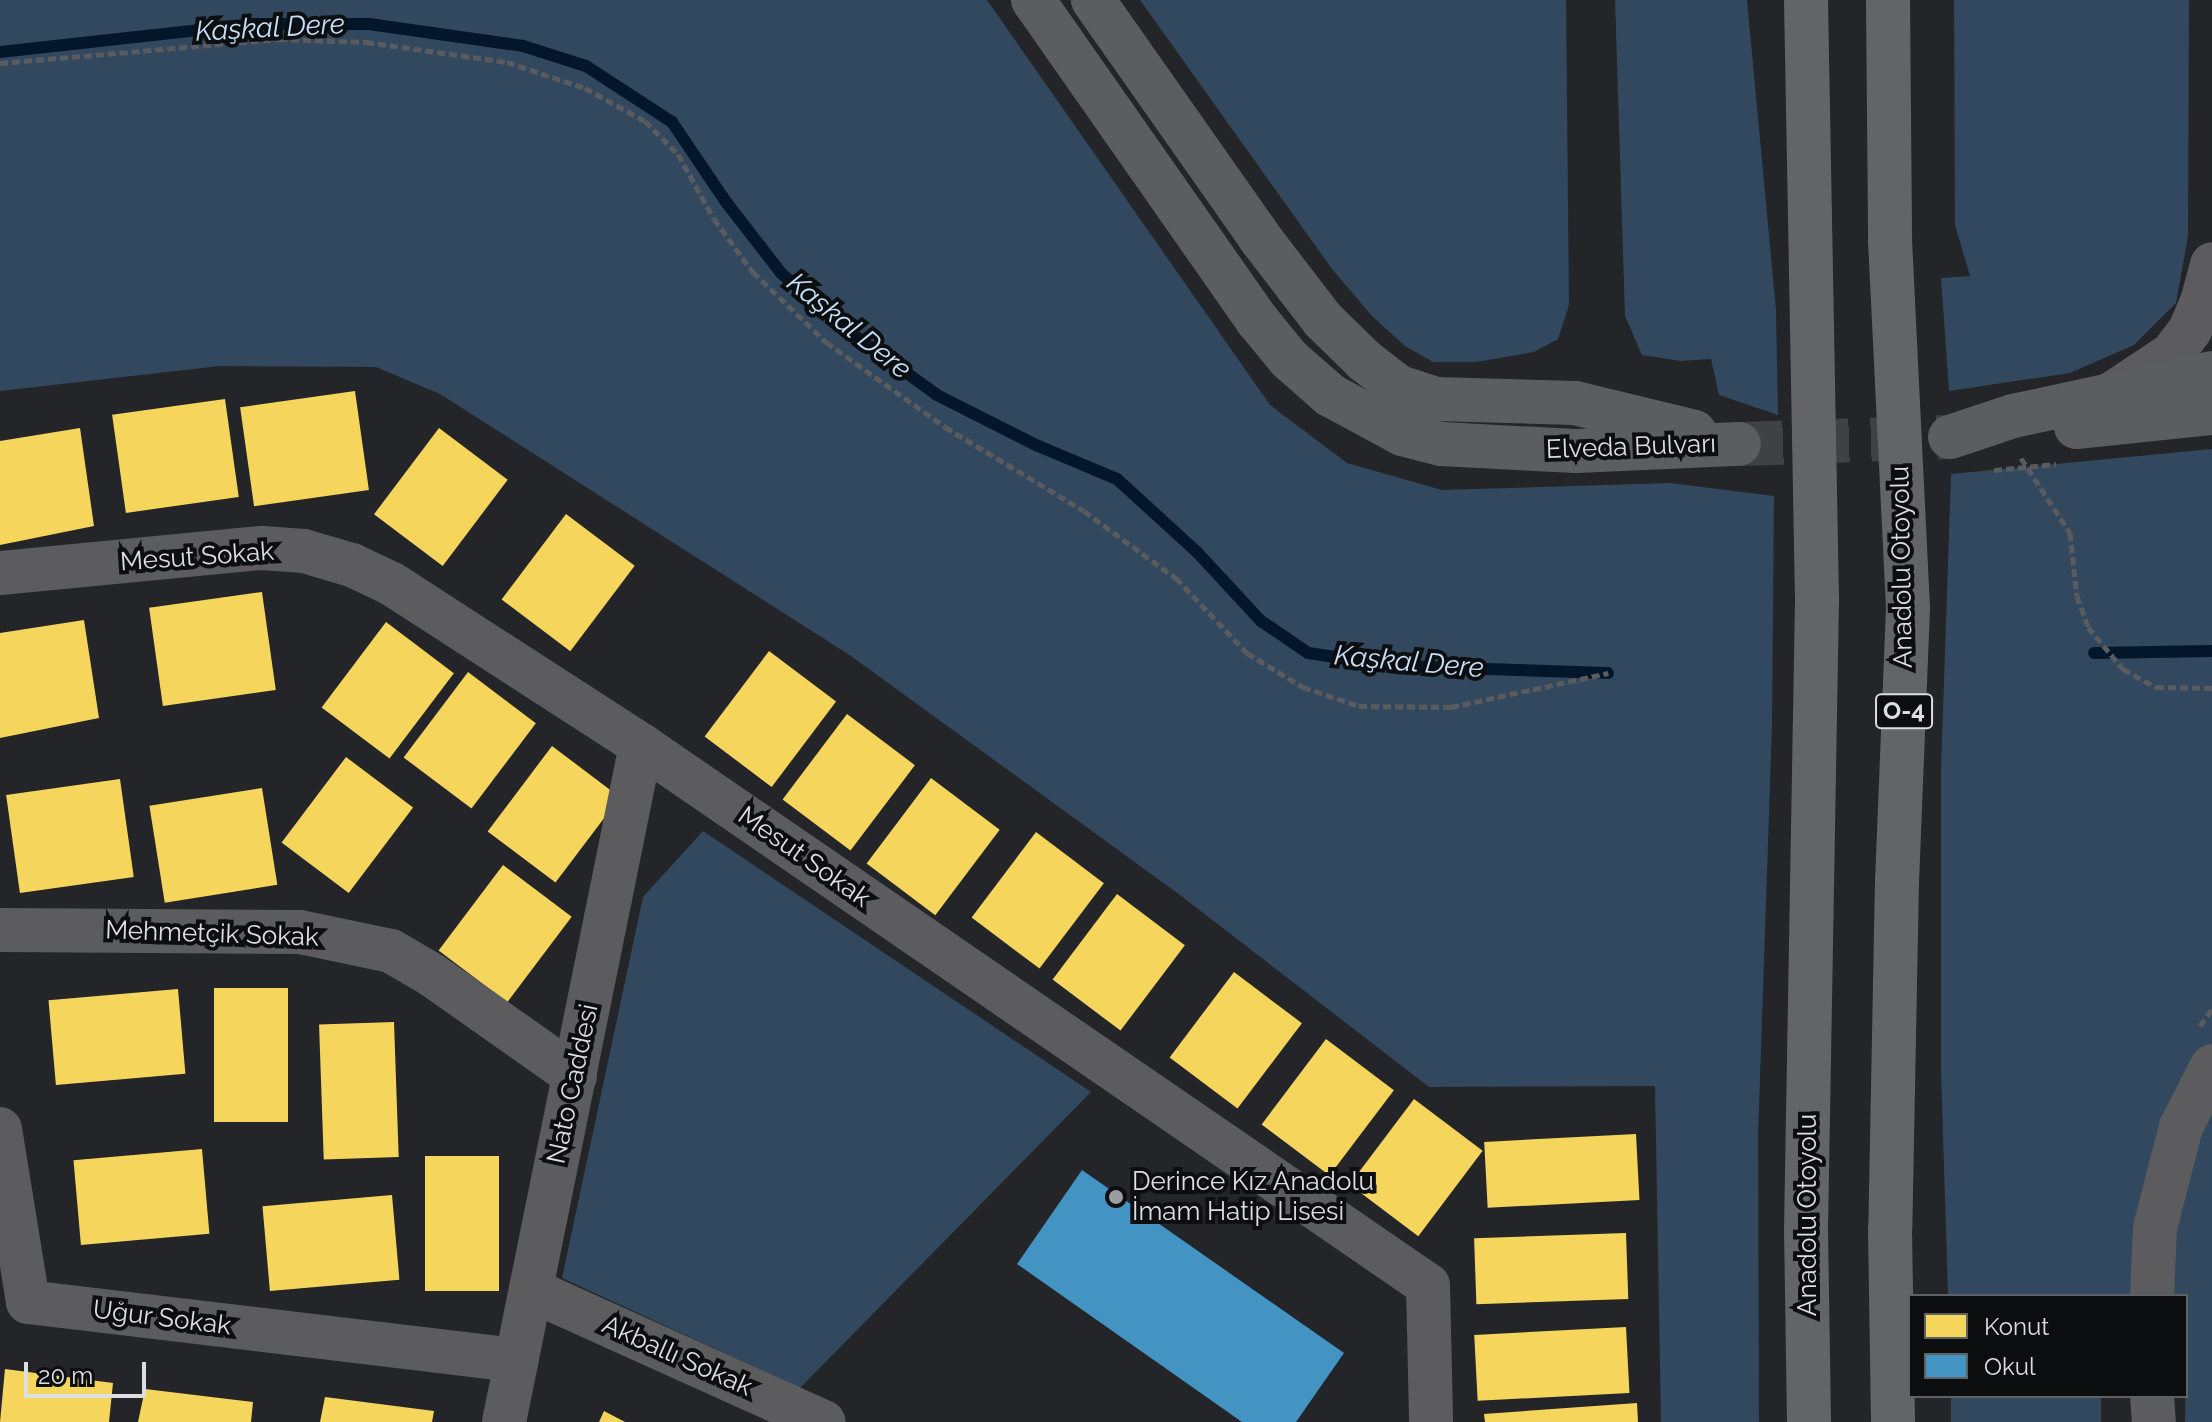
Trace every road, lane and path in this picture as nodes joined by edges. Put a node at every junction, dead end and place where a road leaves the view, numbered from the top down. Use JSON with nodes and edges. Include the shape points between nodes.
{"nodes":[{"id":1,"x":1033,"y":0,"type":"edge"},
{"id":2,"x":1093,"y":0,"type":"edge"},
{"id":3,"x":1806,"y":0,"type":"edge"},
{"id":4,"x":1888,"y":0,"type":"edge"},
{"id":5,"x":1901,"y":0,"type":"edge"},
{"id":6,"x":0,"y":63,"type":"edge"},
{"id":7,"x":1890,"y":240,"type":"junction"},
{"id":8,"x":2212,"y":264,"type":"edge"},
{"id":9,"x":2212,"y":373,"type":"edge"},
{"id":10,"x":2109,"y":395,"type":"junction"},
{"id":11,"x":2212,"y":413,"type":"edge"},
{"id":12,"x":2007,"y":434,"type":"junction"},
{"id":13,"x":0,"y":573,"type":"edge"},
{"id":14,"x":1608,"y":673,"type":"dead end"},
{"id":15,"x":2212,"y":688,"type":"edge"},
{"id":16,"x":641,"y":745,"type":"junction"},
{"id":17,"x":0,"y":930,"type":"edge"},
{"id":18,"x":2212,"y":1066,"type":"edge"},
{"id":19,"x":575,"y":1076,"type":"junction"},
{"id":20,"x":0,"y":1129,"type":"edge"},
{"id":21,"x":531,"y":1290,"type":"junction"},
{"id":22,"x":2152,"y":1294,"type":"edge"},
{"id":23,"x":517,"y":1360,"type":"junction"},
{"id":24,"x":2152,"y":1398,"type":"edge"},
{"id":25,"x":504,"y":1422,"type":"edge"},
{"id":26,"x":824,"y":1422,"type":"edge"},
{"id":27,"x":1431,"y":1422,"type":"edge"},
{"id":28,"x":1809,"y":1422,"type":"edge"},
{"id":29,"x":1893,"y":1422,"type":"edge"},
{"id":30,"x":2154,"y":1422,"type":"edge"}],
"edges":[{"from":1,"to":2,"type":"main road","name":"Elveda Bulvarı","via":[[1257,320],[1289,359],[1330,395],[1402,434],[1441,444],[1576,451],[1739,444],[1575,403],[1435,399],[1399,387],[1323,320]]},
{"from":3,"to":28,"type":"highway","name":"Anadolu Otoyolu","via":[[1817,600],[1806,1229]]},
{"from":4,"to":7,"type":"highway","name":"Anadolu Otoyolu","number":"O-4"},
{"from":5,"to":7,"type":"street"},
{"from":6,"to":14,"type":"path","via":[[279,39],[366,42],[507,62],[585,88],[645,121],[678,154],[714,219],[753,272],[826,342],[945,427],[1107,528],[1176,578],[1247,653],[1303,687],[1359,706],[1451,707]]},
{"from":7,"to":29,"type":"highway","name":"Anadolu Otoyolu","number":"O-4","via":[[1908,608],[1890,1229]]},
{"from":8,"to":10,"type":"street","via":[[2190,330],[2172,354]]},
{"from":9,"to":10,"type":"main road"},
{"from":10,"to":12,"type":"main road","via":[[2013,416],[1950,437]]},
{"from":11,"to":12,"type":"main road"},
{"from":12,"to":15,"type":"path","via":[[2070,533],[2077,596],[2088,627],[2123,669],[2156,687]]},
{"from":13,"to":16,"type":"street","name":"Mesut Sokak","via":[[262,548],[304,551],[392,584]]},
{"from":16,"to":19,"type":"street","name":"Nato Caddesi"},
{"from":16,"to":27,"type":"street","name":"Mesut Sokak","via":[[1428,1285]]},
{"from":17,"to":19,"type":"street","name":"Mehmetçik Sokak","via":[[300,932],[391,951]]},
{"from":18,"to":22,"type":"street","via":[[2177,1141],[2155,1228]]},
{"from":19,"to":21,"type":"street","name":"Nato Caddesi"},
{"from":20,"to":23,"type":"street","name":"Uğur Sokak","via":[[28,1302]]},
{"from":21,"to":23,"type":"street","name":"Nato Caddesi"},
{"from":21,"to":26,"type":"street","name":"Akballı Sokak"},
{"from":23,"to":25,"type":"street","name":"Nato Caddesi"},
{"from":24,"to":30,"type":"street"}]}
